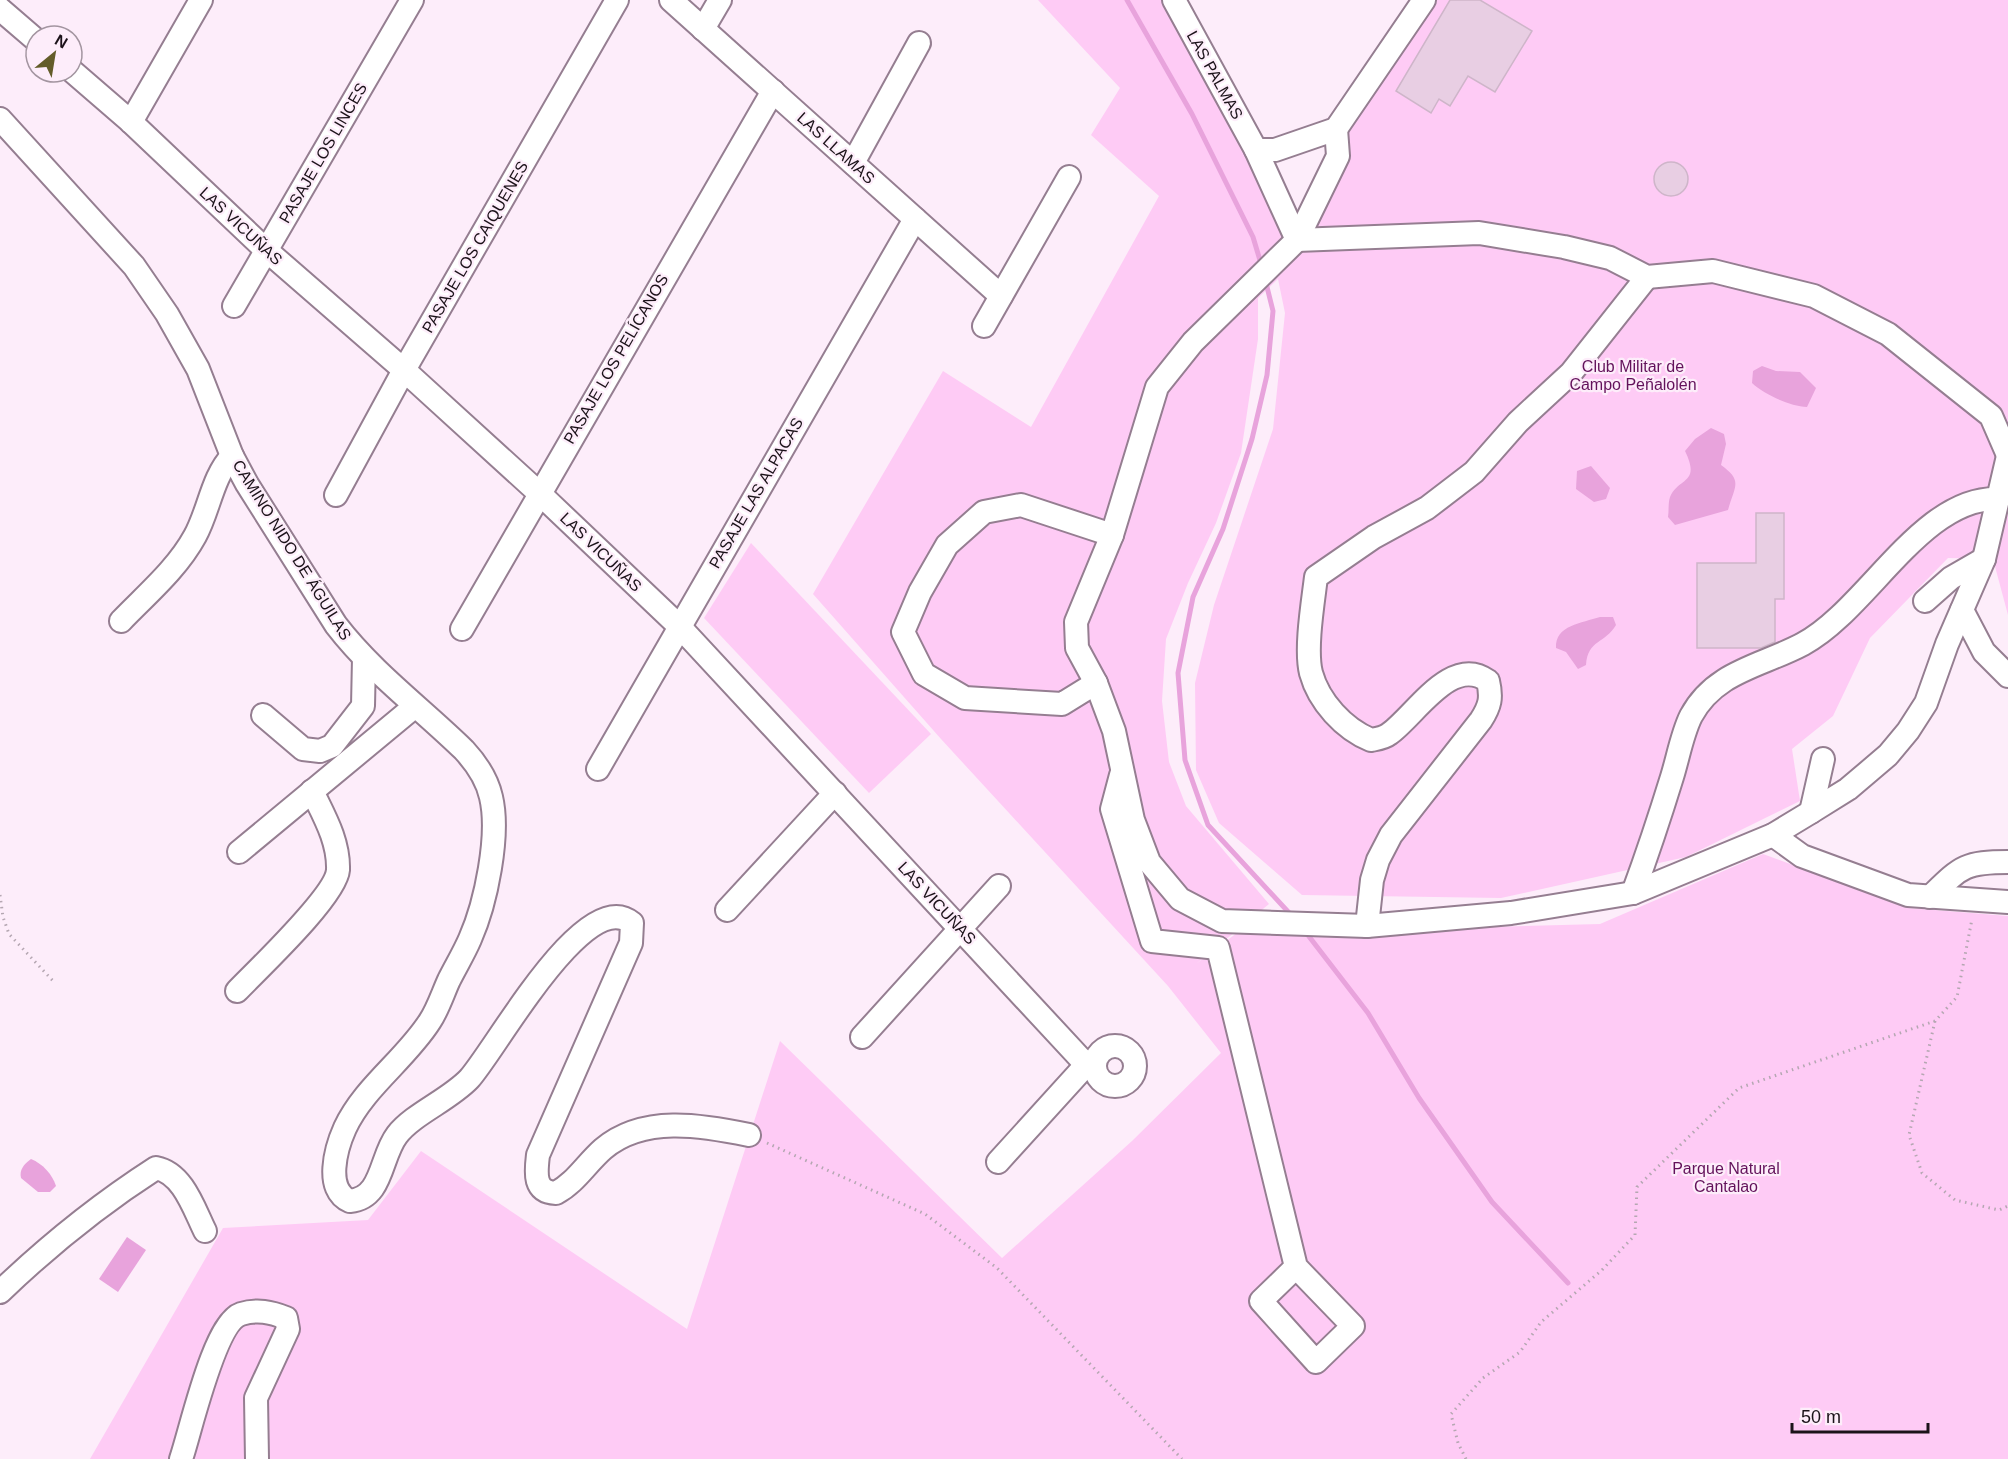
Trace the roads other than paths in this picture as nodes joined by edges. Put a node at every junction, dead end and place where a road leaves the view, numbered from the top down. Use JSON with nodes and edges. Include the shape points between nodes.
{"nodes":[{"id":1,"x":201,"y":0,"type":"edge"},
{"id":2,"x":412,"y":0,"type":"edge"},
{"id":3,"x":617,"y":0,"type":"edge"},
{"id":4,"x":671,"y":0,"type":"edge"},
{"id":5,"x":720,"y":0,"type":"edge"},
{"id":6,"x":1174,"y":0,"type":"edge"},
{"id":7,"x":1424,"y":0,"type":"edge"},
{"id":8,"x":0,"y":9,"type":"edge"},
{"id":9,"x":703,"y":29,"type":"junction"},
{"id":10,"x":24,"y":30,"type":"edge"},
{"id":11,"x":919,"y":44,"type":"dead end"},
{"id":12,"x":84,"y":81,"type":"edge"},
{"id":13,"x":773,"y":91,"type":"junction"},
{"id":14,"x":0,"y":119,"type":"edge"},
{"id":15,"x":131,"y":122,"type":"junction"},
{"id":16,"x":1336,"y":129,"type":"junction"},
{"id":17,"x":1256,"y":150,"type":"junction"},
{"id":18,"x":853,"y":163,"type":"junction"},
{"id":19,"x":1069,"y":177,"type":"dead end"},
{"id":20,"x":915,"y":219,"type":"junction"},
{"id":21,"x":1297,"y":240,"type":"junction"},
{"id":22,"x":266,"y":250,"type":"junction"},
{"id":23,"x":1647,"y":277,"type":"junction"},
{"id":24,"x":1001,"y":296,"type":"junction"},
{"id":25,"x":234,"y":306,"type":"dead end"},
{"id":26,"x":984,"y":326,"type":"dead end"},
{"id":27,"x":404,"y":370,"type":"junction"},
{"id":28,"x":2008,"y":455,"type":"edge"},
{"id":29,"x":232,"y":456,"type":"junction"},
{"id":30,"x":539,"y":493,"type":"junction"},
{"id":31,"x":336,"y":495,"type":"dead end"},
{"id":32,"x":1998,"y":499,"type":"junction"},
{"id":33,"x":1112,"y":535,"type":"junction"},
{"id":34,"x":1984,"y":559,"type":"junction"},
{"id":35,"x":1925,"y":601,"type":"dead end"},
{"id":36,"x":1962,"y":610,"type":"junction"},
{"id":37,"x":121,"y":621,"type":"dead end"},
{"id":38,"x":679,"y":626,"type":"junction"},
{"id":39,"x":462,"y":629,"type":"dead end"},
{"id":40,"x":364,"y":658,"type":"junction"},
{"id":41,"x":2008,"y":676,"type":"edge"},
{"id":42,"x":1096,"y":684,"type":"junction"},
{"id":43,"x":414,"y":707,"type":"junction"},
{"id":44,"x":263,"y":715,"type":"dead end"},
{"id":45,"x":1823,"y":759,"type":"dead end"},
{"id":46,"x":598,"y":769,"type":"dead end"},
{"id":47,"x":1122,"y":770,"type":"junction"},
{"id":48,"x":312,"y":791,"type":"junction"},
{"id":49,"x":835,"y":793,"type":"junction"},
{"id":50,"x":1811,"y":812,"type":"junction"},
{"id":51,"x":1773,"y":835,"type":"junction"},
{"id":52,"x":239,"y":852,"type":"dead end"},
{"id":53,"x":2008,"y":862,"type":"edge"},
{"id":54,"x":999,"y":886,"type":"dead end"},
{"id":55,"x":1633,"y":893,"type":"junction"},
{"id":56,"x":1930,"y":897,"type":"junction"},
{"id":57,"x":2008,"y":902,"type":"edge"},
{"id":58,"x":727,"y":909,"type":"dead end"},
{"id":59,"x":1367,"y":926,"type":"junction"},
{"id":60,"x":960,"y":929,"type":"junction"},
{"id":61,"x":237,"y":991,"type":"dead end"},
{"id":62,"x":862,"y":1037,"type":"dead end"},
{"id":63,"x":749,"y":1135,"type":"road end"},
{"id":64,"x":998,"y":1162,"type":"dead end"},
{"id":65,"x":205,"y":1231,"type":"dead end"},
{"id":66,"x":1296,"y":1266,"type":"dead end"},
{"id":67,"x":0,"y":1292,"type":"edge"},
{"id":68,"x":181,"y":1459,"type":"edge"},
{"id":69,"x":257,"y":1459,"type":"edge"}],
"edges":[{"from":1,"to":15,"type":"street"},
{"from":2,"to":22,"type":"street","name":"PASAJE LOS LINCES"},
{"from":3,"to":27,"type":"street","name":"PASAJE LOS CAIQUENES"},
{"from":4,"to":9,"type":"street","name":"LAS LLAMAS"},
{"from":5,"to":9,"type":"street"},
{"from":6,"to":17,"type":"street","name":"LAS PALMAS"},
{"from":7,"to":16,"type":"street"},
{"from":8,"to":10,"type":"street"},
{"from":9,"to":13,"type":"street","name":"LAS LLAMAS"},
{"from":11,"to":18,"type":"street"},
{"from":12,"to":15,"type":"street","name":"LAS VICUÑAS"},
{"from":13,"to":18,"type":"street","name":"LAS LLAMAS"},
{"from":13,"to":30,"type":"street","name":"PASAJE LOS PELÍCANOS"},
{"from":14,"to":29,"type":"street","name":"CAMINO NIDO DE ÁGUILAS","via":[[154,293],[198,369]]},
{"from":15,"to":22,"type":"street","name":"LAS VICUÑAS"},
{"from":16,"to":17,"type":"street","via":[[1275,150]]},
{"from":16,"to":21,"type":"street","via":[[1338,156]]},
{"from":17,"to":21,"type":"street","name":"LAS PALMAS"},
{"from":18,"to":20,"type":"street","name":"LAS LLAMAS"},
{"from":19,"to":24,"type":"street"},
{"from":20,"to":24,"type":"street","name":"LAS LLAMAS"},
{"from":20,"to":38,"type":"street","name":"PASAJE LAS ALPACAS"},
{"from":21,"to":23,"type":"street","via":[[1479,233],[1610,258]]},
{"from":21,"to":33,"type":"street","via":[[1193,342],[1157,387]]},
{"from":22,"to":25,"type":"street","name":"PASAJE LOS LINCES"},
{"from":22,"to":27,"type":"street","name":"LAS VICUÑAS"},
{"from":23,"to":28,"type":"street","via":[[1713,271],[1814,296],[1888,334],[1991,416]]},
{"from":23,"to":59,"type":"street","via":[[1571,374],[1518,423],[1474,472],[1427,508],[1374,537],[1316,577],[1310,627],[1311,672],[1324,702],[1358,735],[1371,740],[1388,735],[1423,699],[1461,674],[1478,674],[1488,681],[1491,694],[1490,708],[1391,835],[1378,860]]},
{"from":24,"to":26,"type":"street"},
{"from":27,"to":30,"type":"street","name":"LAS VICUÑAS"},
{"from":27,"to":31,"type":"street","name":"PASAJE LOS CAIQUENES"},
{"from":28,"to":32,"type":"street"},
{"from":29,"to":37,"type":"street","via":[[222,470],[189,548]]},
{"from":29,"to":40,"type":"street","name":"CAMINO NIDO DE ÁGUILAS","via":[[336,625]]},
{"from":30,"to":38,"type":"street","name":"LAS VICUÑAS"},
{"from":30,"to":39,"type":"street","name":"PASAJE LOS PELÍCANOS"},
{"from":32,"to":34,"type":"street"},
{"from":32,"to":55,"type":"street","via":[[1980,498],[1934,523],[1837,621],[1803,644],[1737,672],[1711,688],[1691,717]]},
{"from":33,"to":42,"type":"street","via":[[1076,622],[1077,648]]},
{"from":33,"to":42,"type":"street","via":[[1021,505],[984,512],[947,545],[903,632],[924,674],[965,698],[1062,704]]},
{"from":34,"to":35,"type":"street","via":[[1950,578]]},
{"from":34,"to":36,"type":"street"},
{"from":36,"to":41,"type":"street","via":[[1984,652]]},
{"from":36,"to":50,"type":"street","via":[[1926,703],[1908,731],[1888,755],[1848,789]]},
{"from":38,"to":46,"type":"street","name":"PASAJE LAS ALPACAS"},
{"from":38,"to":49,"type":"street","name":"LAS VICUÑAS"},
{"from":40,"to":43,"type":"street","name":"CAMINO NIDO DE ÁGUILAS"},
{"from":40,"to":44,"type":"street","via":[[363,706],[332,746],[320,751],[303,748]]},
{"from":42,"to":47,"type":"street","via":[[1114,731]]},
{"from":43,"to":48,"type":"street"},
{"from":43,"to":63,"type":"street","name":"CAMINO NIDO DE ÁGUILAS","via":[[464,750],[484,779],[493,808],[491,859],[470,939],[431,1020],[346,1127],[336,1163],[338,1193],[350,1201],[367,1196],[399,1133],[467,1081],[495,1045],[519,1004],[565,949],[615,915],[632,923],[631,943],[538,1155],[538,1184],[543,1190],[556,1193],[603,1149],[642,1129],[686,1126]]},
{"from":45,"to":50,"type":"street"},
{"from":47,"to":59,"type":"street","via":[[1133,820],[1149,862],[1180,899],[1222,921]]},
{"from":47,"to":66,"type":"street","via":[[1112,809],[1152,941],[1218,948]]},
{"from":48,"to":52,"type":"street"},
{"from":48,"to":61,"type":"street","via":[[329,825],[338,873],[328,893]]},
{"from":49,"to":58,"type":"street"},
{"from":49,"to":60,"type":"street","name":"LAS VICUÑAS"},
{"from":50,"to":51,"type":"street"},
{"from":51,"to":55,"type":"street"},
{"from":51,"to":56,"type":"street","via":[[1802,856],[1908,895]]},
{"from":53,"to":56,"type":"street","via":[[1983,862],[1958,869]]},
{"from":54,"to":60,"type":"street"},
{"from":55,"to":59,"type":"street","via":[[1511,914]]},
{"from":56,"to":57,"type":"street"},
{"from":60,"to":62,"type":"street"},
{"from":60,"to":64,"type":"street","name":"LAS VICUÑAS","via":[[1091,1066]]},
{"from":65,"to":67,"type":"street","via":[[186,1191],[166,1170],[156,1168],[107,1200]]},
{"from":68,"to":69,"type":"street","via":[[224,1329],[239,1315],[266,1311],[286,1318],[288,1329],[256,1398]]}]}
